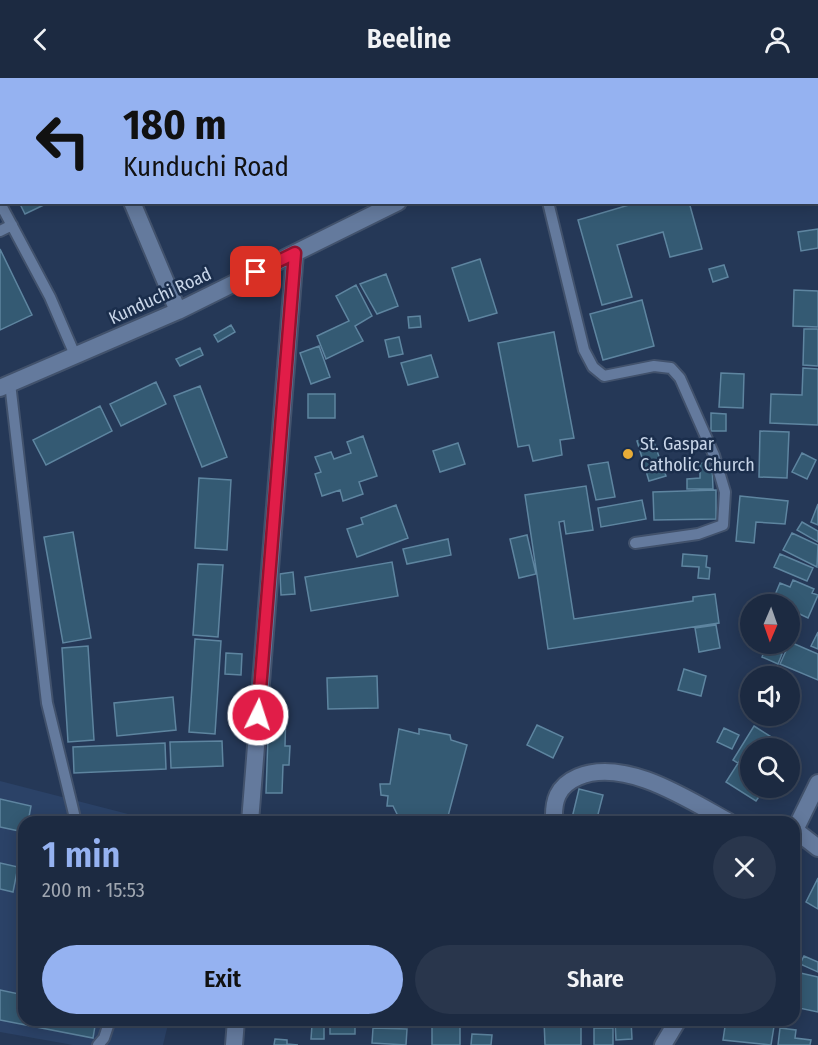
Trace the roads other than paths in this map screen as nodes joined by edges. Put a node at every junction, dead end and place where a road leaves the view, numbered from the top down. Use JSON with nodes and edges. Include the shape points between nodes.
{"nodes":[{"id":1,"x":1,"y":204,"type":"edge"},
{"id":2,"x":133,"y":204,"type":"edge"},
{"id":3,"x":394,"y":204,"type":"edge"},
{"id":4,"x":548,"y":204,"type":"edge"},
{"id":5,"x":12,"y":225,"type":"junction"},
{"id":6,"x":0,"y":231,"type":"edge"},
{"id":7,"x":295,"y":253,"type":"junction"},
{"id":8,"x":178,"y":311,"type":"junction"},
{"id":9,"x":75,"y":355,"type":"junction"},
{"id":10,"x":5,"y":385,"type":"edge"},
{"id":11,"x":635,"y":543,"type":"dead end"},
{"id":12,"x":818,"y":783,"type":"edge"},
{"id":13,"x":75,"y":816,"type":"edge"},
{"id":14,"x":250,"y":816,"type":"edge"},
{"id":15,"x":554,"y":816,"type":"edge"},
{"id":16,"x":719,"y":816,"type":"edge"},
{"id":17,"x":800,"y":819,"type":"edge"},
{"id":18,"x":800,"y":835,"type":"edge"},
{"id":19,"x":818,"y":848,"type":"edge"},
{"id":20,"x":108,"y":1026,"type":"edge"},
{"id":21,"x":236,"y":1026,"type":"edge"},
{"id":22,"x":674,"y":1026,"type":"edge"},
{"id":23,"x":98,"y":1045,"type":"edge"},
{"id":24,"x":234,"y":1045,"type":"edge"},
{"id":25,"x":663,"y":1045,"type":"edge"}],
"edges":[{"from":1,"to":5,"type":"lane"},
{"from":2,"to":8,"type":"street"},
{"from":3,"to":7,"type":"street","name":"Kunduchi Road"},
{"from":4,"to":11,"type":"lane","via":[[584,350],[593,367],[604,376],[654,366],[671,368],[680,378],[714,455],[724,492],[723,525],[698,534]]},
{"from":5,"to":6,"type":"lane"},
{"from":5,"to":9,"type":"lane"},
{"from":7,"to":8,"type":"street","name":"Kunduchi Road"},
{"from":7,"to":14,"type":"street"},
{"from":8,"to":9,"type":"street","name":"Kunduchi Road"},
{"from":9,"to":10,"type":"street","name":"Kunduchi Road"},
{"from":10,"to":13,"type":"lane","via":[[47,702]]},
{"from":12,"to":17,"type":"street"},
{"from":15,"to":16,"type":"street","via":[[557,792],[571,780],[603,772],[624,773],[690,799]]},
{"from":18,"to":19,"type":"street"},
{"from":20,"to":23,"type":"lane"},
{"from":21,"to":24,"type":"street"},
{"from":22,"to":25,"type":"street"}]}
